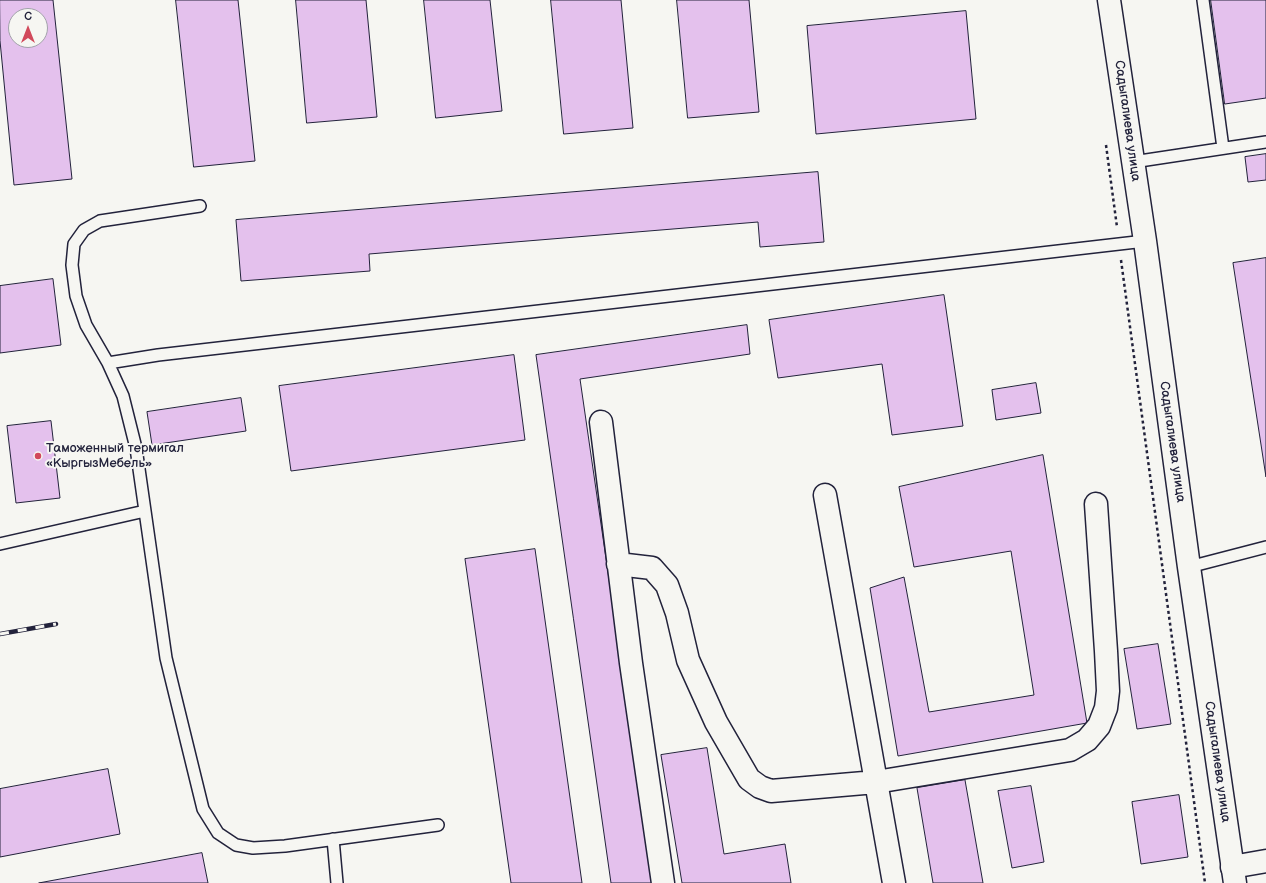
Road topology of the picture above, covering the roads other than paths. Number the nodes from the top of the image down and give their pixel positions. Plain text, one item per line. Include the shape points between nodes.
1 (1109, 0) edge
2 (1203, 0) edge
3 (1266, 142) edge
4 (1223, 148) junction
5 (1133, 162) junction
6 (200, 206) dead end
7 (1145, 241) junction
8 (108, 363) junction
9 (601, 422) dead end
10 (825, 495) dead end
11 (1096, 504) dead end
12 (145, 511) junction
13 (0, 544) edge
14 (1266, 547) edge
15 (618, 564) junction
16 (1189, 567) junction
17 (876, 782) junction
18 (438, 825) dead end
19 (333, 840) junction
20 (1266, 861) edge
21 (1234, 875) edge
22 (337, 883) edge
23 (663, 883) edge
24 (894, 883) edge

1 - 5 street, Садыгалиева улица
2 - 4 lane
3 - 4 lane
4 - 5 lane
5 - 7 street, Садыгалиева улица
6 - 8 lane via 100,221 84,230 74,244 72,265 76,296 86,324
7 - 8 lane via 158,355
7 - 16 street, Садыгалиева улица
8 - 12 lane via 123,396 136,448
9 - 15 street
10 - 17 street
11 - 17 street via 1108,691 1106,708 1099,726 1088,740 1070,750
12 - 13 lane
12 - 19 lane via 166,658 203,809 218,833 236,845 253,848
14 - 16 lane
15 - 17 street via 652,568 667,585 677,613 688,660 716,722 749,779 771,791
15 - 23 street
16 - 21 street, Садыгалиева улица
17 - 24 street
18 - 19 lane
19 - 22 lane
20 - 21 street

